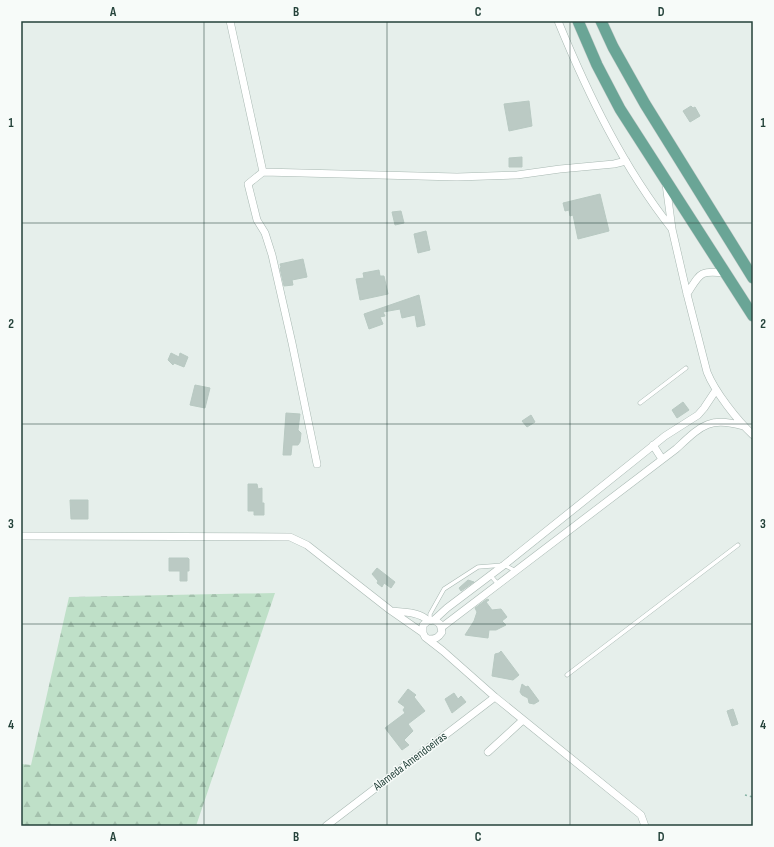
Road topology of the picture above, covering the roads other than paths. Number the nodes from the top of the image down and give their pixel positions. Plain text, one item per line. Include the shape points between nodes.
1 (230, 21) edge
2 (558, 21) edge
3 (578, 21) edge
4 (601, 21) edge
5 (626, 161) junction
6 (263, 172) junction
7 (666, 181) junction
8 (672, 230) junction
9 (724, 273) junction
10 (753, 278) edge
11 (687, 294) junction
12 (753, 316) edge
13 (686, 368) dead end
14 (716, 390) junction
15 (640, 403) dead end
16 (743, 426) junction
17 (678, 429) junction
18 (753, 435) edge
19 (686, 440) junction
20 (653, 445) junction
21 (662, 459) junction
22 (317, 464) dead end
23 (21, 536) edge
24 (738, 545) dead end
25 (504, 565) junction
26 (516, 571) junction
27 (490, 575) junction
28 (498, 584) junction
29 (454, 602) junction
30 (390, 610) junction
31 (460, 612) junction
32 (431, 620) junction
33 (442, 627) junction
34 (423, 633) junction
35 (439, 636) junction
36 (429, 639) junction
37 (443, 651) junction
38 (567, 675) dead end
39 (495, 697) junction
40 (523, 720) junction
41 (488, 752) dead end
42 (326, 826) edge
43 (646, 826) edge

1 - 6 street
2 - 5 street via 571,53
3 - 7 main road via 620,109
4 - 10 main road via 645,104
5 - 6 street via 517,175 457,177
5 - 8 street
6 - 22 street via 248,184 257,220 265,233 272,255
7 - 8 street
7 - 9 main road
8 - 11 street
9 - 11 street via 704,272
9 - 12 main road
11 - 14 street via 707,372
13 - 15 lane
14 - 16 street
14 - 17 street via 698,415
16 - 18 street
16 - 19 street via 728,422 711,423 696,430
17 - 19 street
17 - 20 street
19 - 21 street
20 - 21 street
20 - 25 street
21 - 26 street
23 - 30 street via 290,537 307,544
24 - 38 lane
25 - 26 lane
25 - 27 street
25 - 32 lane via 478,567 444,589 430,614
26 - 28 street
27 - 28 lane
27 - 29 street
28 - 31 street
29 - 31 street
29 - 32 street
30 - 32 street
30 - 34 street
31 - 33 street
32 - 33 street via 437,621
32 - 34 street via 423,625
33 - 35 street
34 - 36 street
35 - 36 street
35 - 37 street
36 - 37 street
37 - 39 street
39 - 40 street
39 - 42 street, Alameda Amendoeiras
40 - 41 street
40 - 43 street via 641,815

